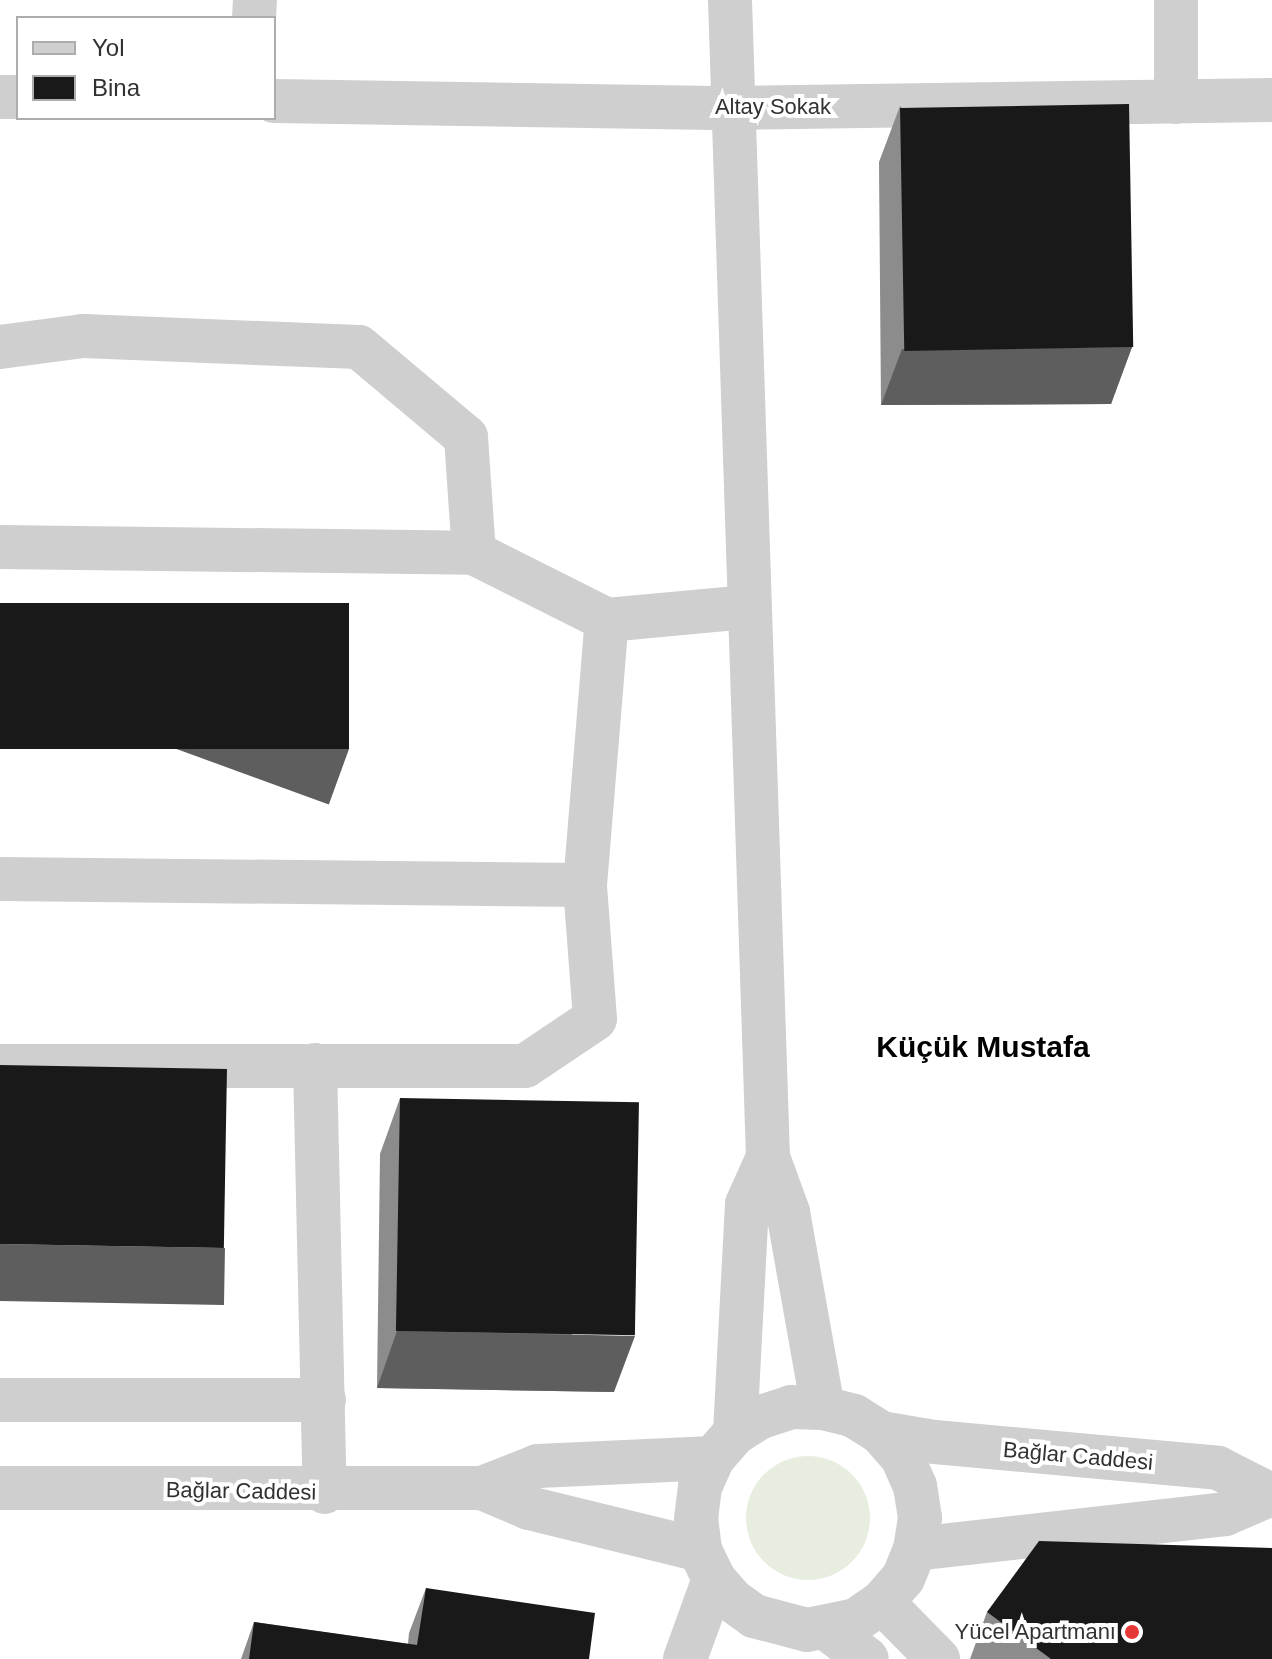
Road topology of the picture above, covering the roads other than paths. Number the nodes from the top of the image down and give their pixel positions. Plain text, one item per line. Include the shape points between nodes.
1 (730, 0) edge
2 (1176, 0) edge
3 (1272, 100) edge
4 (276, 101) edge
5 (1176, 102) junction
6 (730, 108) junction
7 (0, 347) edge
8 (0, 547) edge
9 (474, 553) junction
10 (748, 607) junction
11 (607, 620) junction
12 (0, 879) edge
13 (585, 885) junction
14 (315, 1065) junction
15 (0, 1066) edge
16 (768, 1157) junction
17 (0, 1400) edge
18 (324, 1400) junction
19 (823, 1408) junction
20 (881, 1433) junction
21 (724, 1446) junction
22 (0, 1488) edge
23 (482, 1488) junction
24 (325, 1492) junction
25 (1270, 1494) edge
26 (915, 1549) junction
27 (707, 1564) junction
28 (882, 1602) junction
29 (807, 1639) edge
30 (685, 1659) edge
31 (867, 1659) edge
32 (938, 1659) edge

1 - 6 street
2 - 5 street
3 - 5 street, Altay Sokak
4 - 6 street, Altay Sokak
5 - 6 street, Altay Sokak
6 - 10 street
7 - 9 street via 83,336 359,347 466,437
8 - 9 street
9 - 11 street
10 - 11 street
10 - 16 street
11 - 13 street
12 - 13 street
13 - 14 street via 595,1019 525,1066
14 - 15 street
14 - 18 street
16 - 19 street via 788,1212
16 - 21 street via 747,1204
17 - 18 street
18 - 24 street
19 - 20 street via 854,1416
19 - 21 street via 791,1407 761,1417
20 - 25 street, Bağlar Caddesi via 1218,1468
20 - 26 street via 902,1457 915,1486 920,1518
21 - 23 street, Bağlar Caddesi via 538,1466
21 - 27 street via 700,1487 696,1519
22 - 24 street, Bağlar Caddesi
23 - 24 street, Bağlar Caddesi
23 - 27 street, Bağlar Caddesi
25 - 26 street, Bağlar Caddesi via 1225,1514
26 - 28 street via 903,1578
27 - 29 street via 754,1616
27 - 30 street
28 - 29 street via 856,1620
28 - 32 street
29 - 31 street

